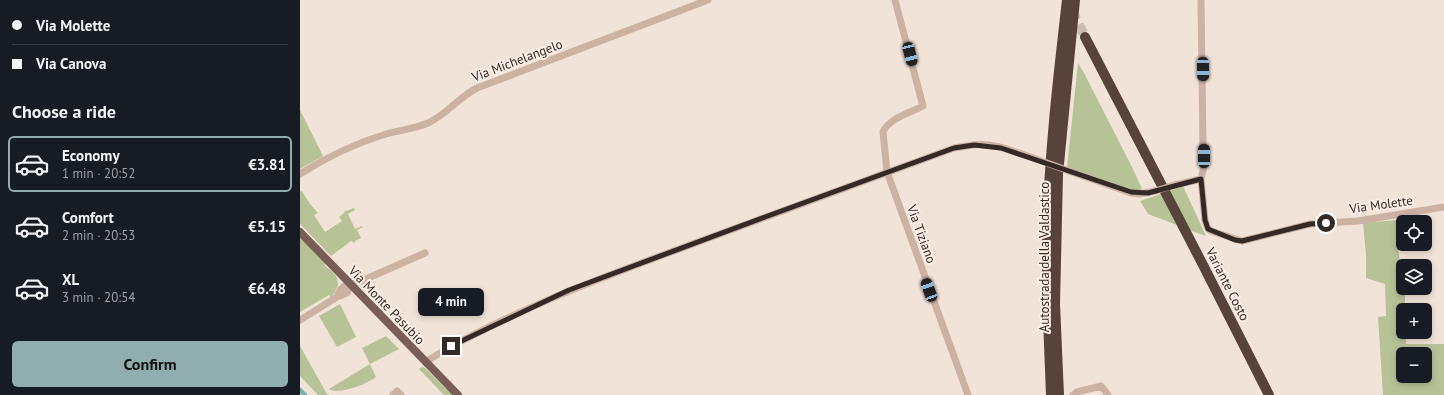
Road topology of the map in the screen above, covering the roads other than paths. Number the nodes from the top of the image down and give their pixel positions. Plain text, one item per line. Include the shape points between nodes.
1 (708, 0) edge
2 (896, 0) edge
3 (1067, 0) edge
4 (1076, 0) edge
5 (1201, 0) edge
6 (1085, 37) tunnel mouth
7 (887, 172) junction
8 (300, 174) edge
9 (1201, 179) junction
10 (1444, 207) edge
11 (300, 232) edge
12 (425, 253) dead end
13 (341, 274) junction
14 (351, 284) junction
15 (344, 292) junction
16 (361, 295) junction
17 (300, 320) edge
18 (425, 362) junction
19 (458, 395) edge
20 (968, 395) edge
21 (1051, 395) edge
22 (1059, 395) edge
23 (1073, 395) edge
24 (1108, 395) edge
25 (1269, 395) edge

1 - 8 street, Via Michelangelo via 477,88 463,96 437,119 358,143
2 - 7 street, Via Tiziano via 923,106 894,120 883,130
3 - 21 highway, Autostrada della Valdastico via 1050,171 1047,235
4 - 22 highway, Autostrada della Valdastico via 1058,174 1055,304
5 - 9 street via 1204,147
6 - 25 highway, Variante Costo
7 - 9 street, bridge via 954,148 974,145 1001,148 1131,192 1148,193
7 - 18 street via 569,290 457,343
7 - 20 street, Via Tiziano
9 - 10 street, Via Molette via 1208,229 1242,241 1310,224 1358,221
11 - 13 main road, Via Monte Pasubio
12 - 14 street
13 - 14 main road, Via Monte Pasubio
13 - 15 street
14 - 15 street via 346,285
14 - 16 main road, Via Monte Pasubio
15 - 16 street
15 - 17 street
16 - 18 main road, Via Monte Pasubio
18 - 19 main road, Via Monte Pasubio
23 - 24 street via 1101,386

